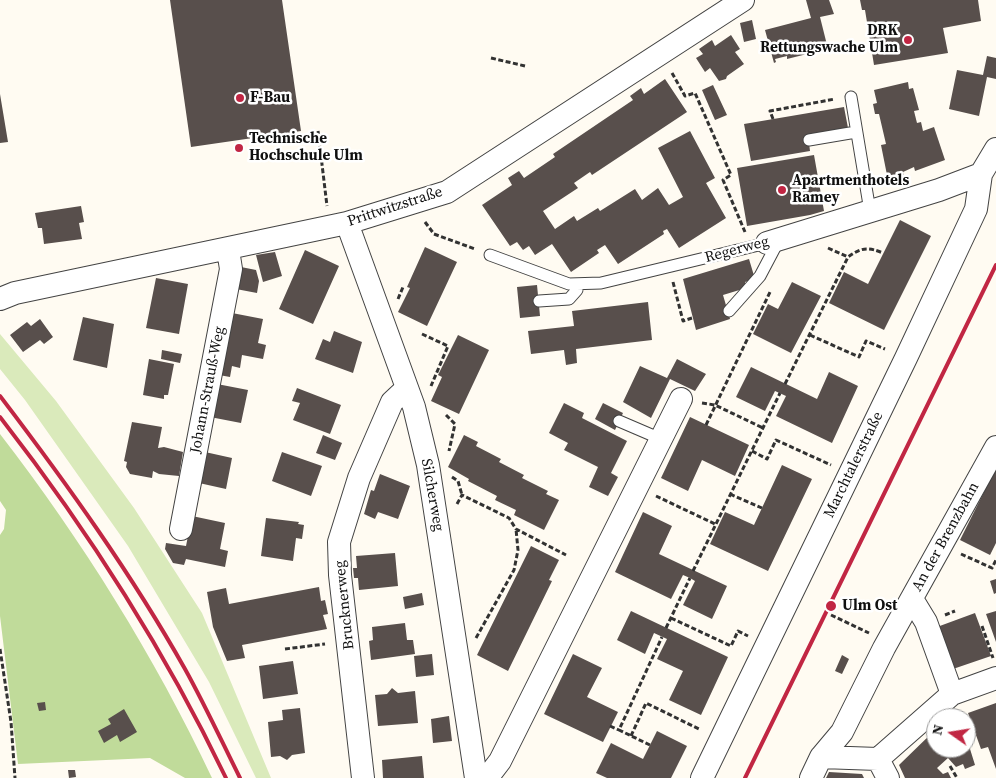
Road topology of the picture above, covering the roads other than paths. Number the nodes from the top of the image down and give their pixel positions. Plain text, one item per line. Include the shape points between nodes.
1 (742, 0) edge
2 (851, 97) road end
3 (856, 132) junction
4 (808, 140) dead end
5 (996, 149) edge
6 (981, 174) junction
7 (870, 211) junction
8 (338, 225) junction
9 (766, 243) junction
10 (228, 250) junction
11 (490, 255) road end
12 (577, 284) junction
13 (0, 299) edge
14 (539, 301) dead end
15 (728, 311) dead end
16 (410, 398) junction
17 (690, 400) road end
18 (619, 422) dead end
19 (661, 440) junction
20 (996, 447) edge
21 (181, 529) dead end
22 (912, 599) junction
23 (996, 678) edge
24 (952, 694) junction
25 (821, 757) junction
26 (883, 768) edge
27 (363, 778) edge
28 (476, 778) edge
29 (487, 778) edge
30 (702, 778) edge
31 (811, 778) edge

1 - 8 street, Prittwitzstraße via 447,192
2 - 3 lane
3 - 4 lane
3 - 7 lane
5 - 6 street, Marchtalerstraße
6 - 7 street, Regerweg
6 - 30 street, Marchtalerstraße via 976,209
7 - 9 street, Regerweg
8 - 10 street, Prittwitzstraße
8 - 16 street, Silcherweg
9 - 12 lane, Regerweg via 601,283
9 - 15 lane via 760,276
10 - 13 street, Prittwitzstraße
10 - 21 street, Johann-Strauß-Weg via 231,269
11 - 12 lane, Regerweg via 569,284
12 - 14 lane via 577,290 569,299
16 - 27 street, Brucknerweg via 392,402 359,478 339,542
16 - 28 street, Silcherweg via 428,466
17 - 19 street
18 - 19 lane
19 - 29 street via 500,761
20 - 22 street, An der Brenzbahn
22 - 24 street via 926,622
22 - 25 street, An der Brenzbahn via 842,732
23 - 24 street
24 - 26 street
25 - 26 street
25 - 31 street, An der Brenzbahn

